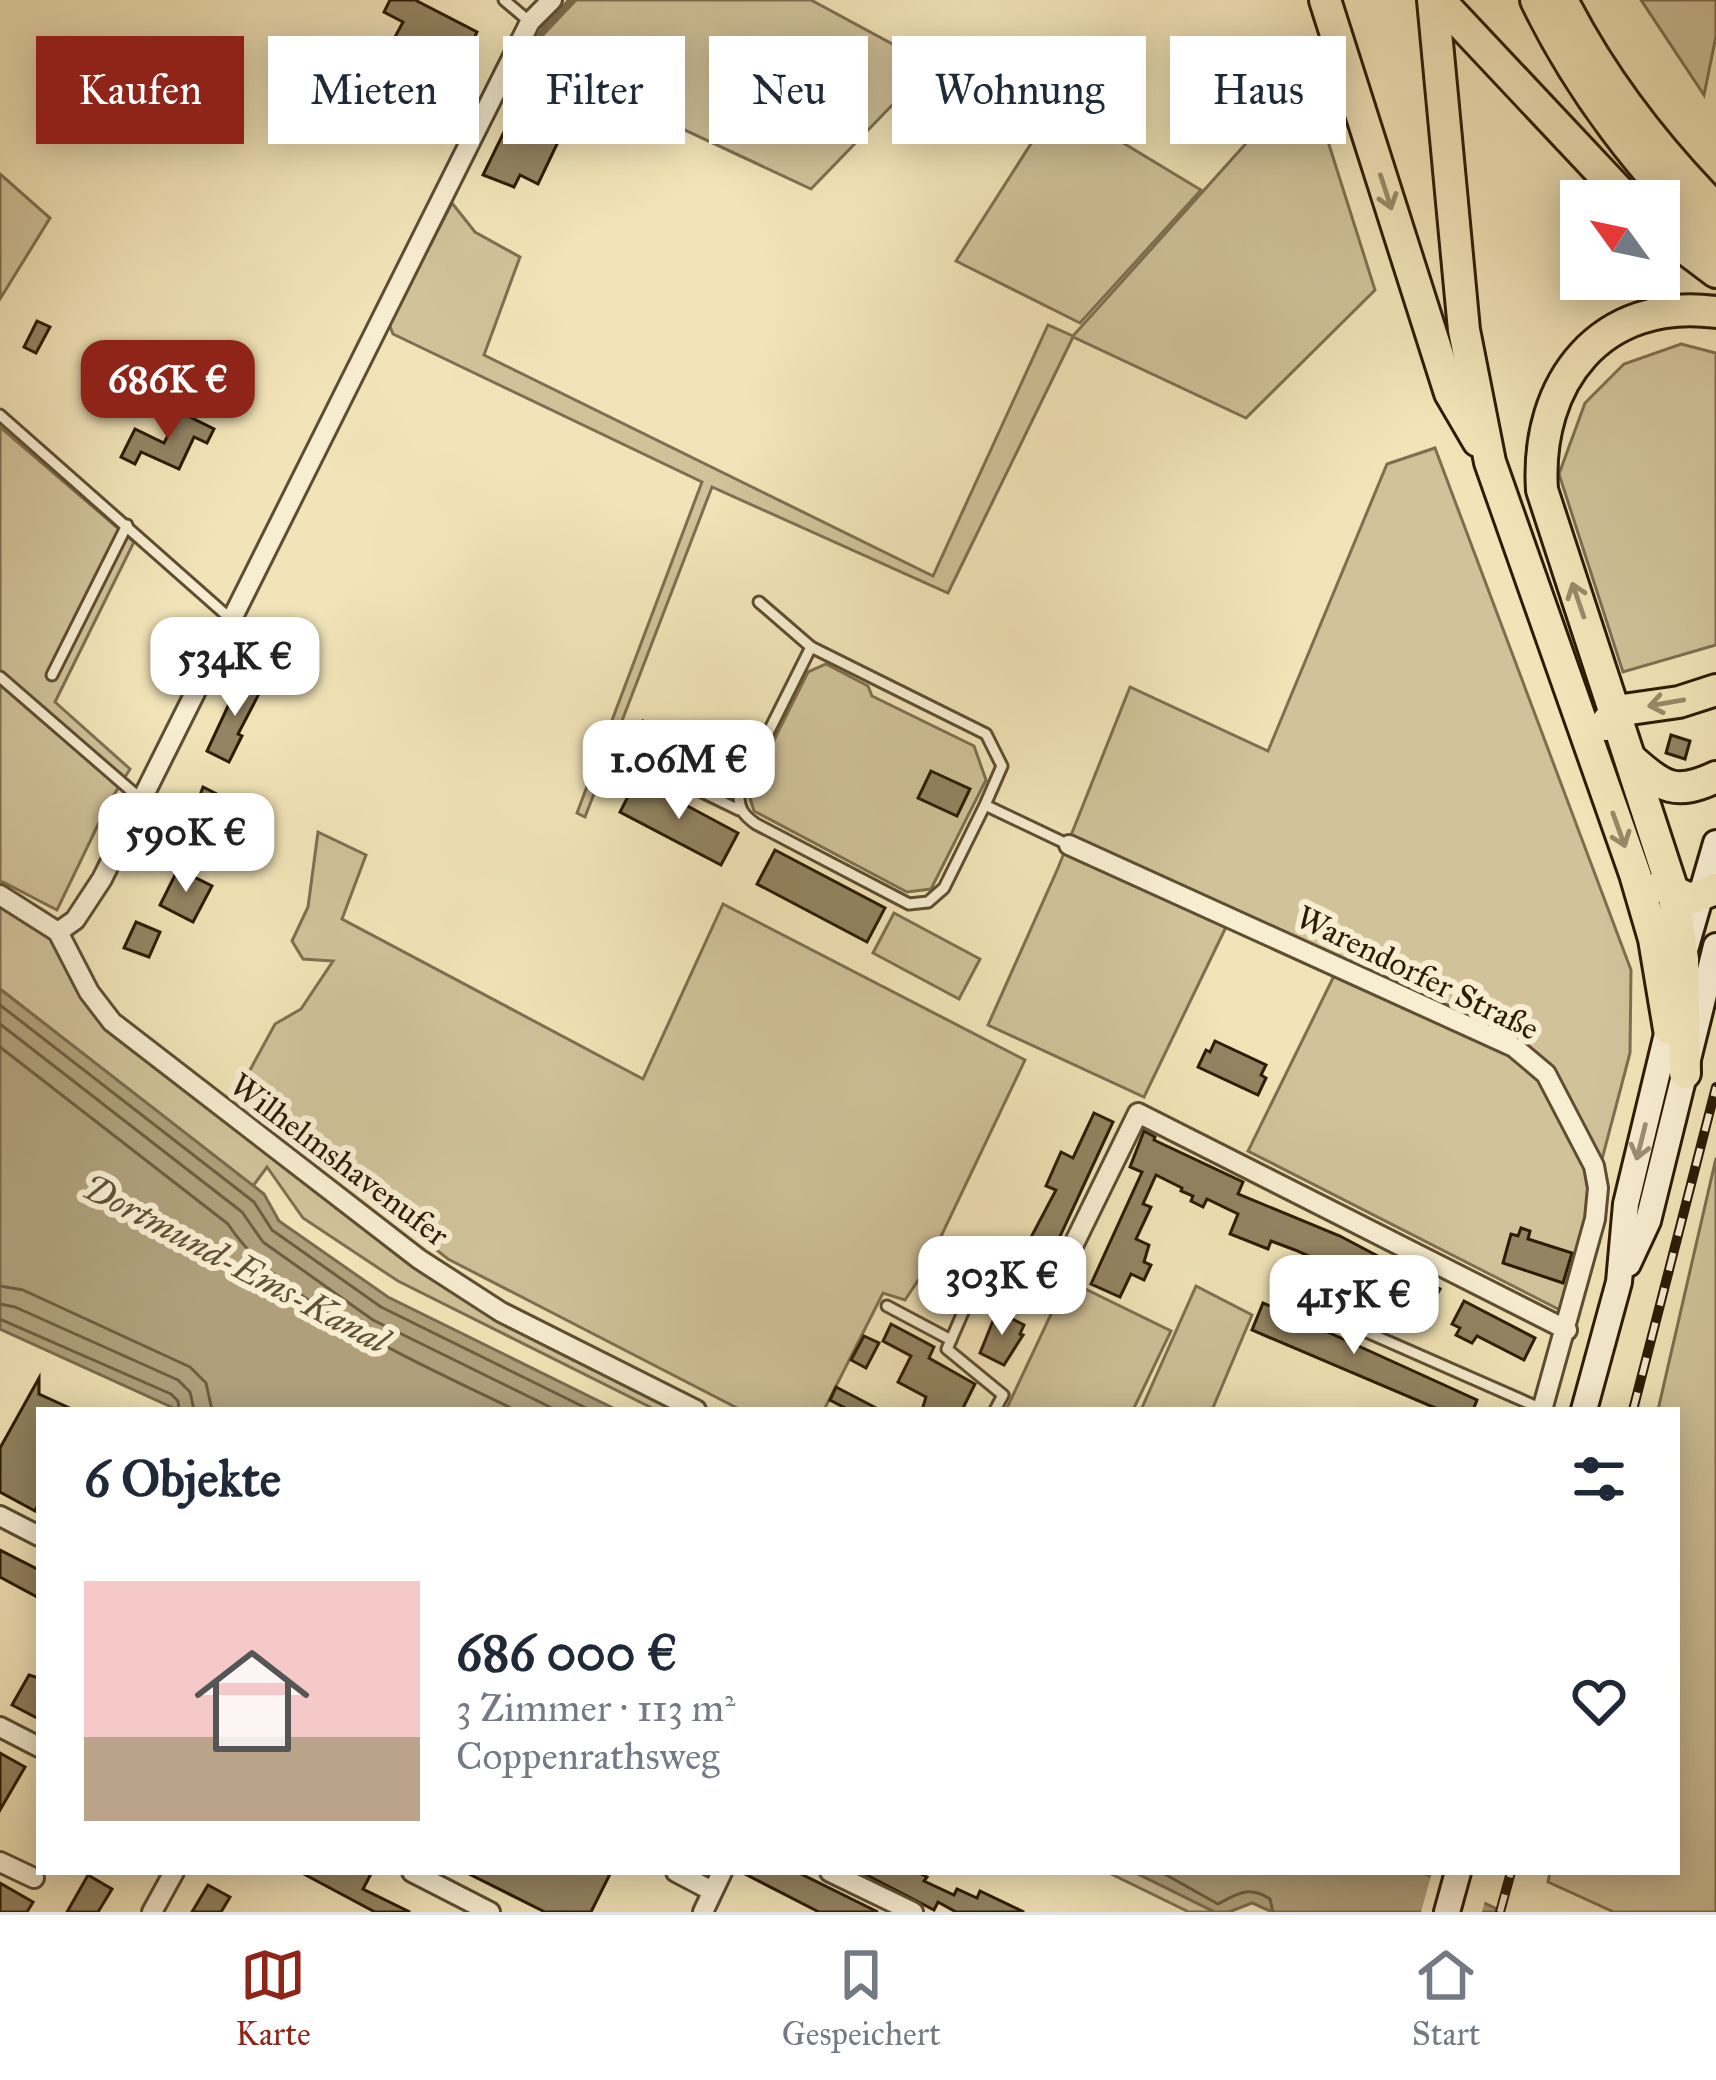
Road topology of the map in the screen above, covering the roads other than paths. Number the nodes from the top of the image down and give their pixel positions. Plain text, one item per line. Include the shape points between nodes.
1 (504, 0) edge
2 (552, 0) edge
3 (1325, 0) edge
4 (1436, 0) edge
5 (1536, 0) edge
6 (1562, 0) edge
7 (530, 22) junction
8 (1608, 180) edge
9 (1716, 209) edge
10 (1716, 241) edge
11 (1680, 245) edge
12 (1716, 272) edge
13 (1716, 312) edge
14 (0, 416) edge
15 (1490, 461) junction
16 (127, 525) junction
17 (759, 602) dead end
18 (233, 621) junction
19 (812, 646) junction
20 (52, 675) dead end
21 (0, 677) edge
22 (1716, 690) edge
23 (1616, 711) junction
24 (1590, 750) junction
25 (1631, 760) junction
26 (663, 772) dead end
27 (1716, 777) edge
28 (142, 800) junction
29 (985, 805) junction
30 (740, 811) junction
31 (1716, 843) edge
32 (1069, 844) joint
33 (1634, 874) junction
34 (1696, 892) edge
35 (0, 895) edge
36 (58, 932) junction
37 (1716, 946) edge
38 (1702, 970) edge
39 (1669, 1029) junction
40 (1685, 1072) joint
41 (1068, 1256) dead end
42 (1619, 1282) junction
43 (887, 1306) dead end
44 (964, 1310) dead end
45 (1337, 1319) dead end
46 (1567, 1330) junction
47 (951, 1340) junction
48 (691, 1407) edge
49 (996, 1407) edge
50 (1537, 1407) edge
51 (1543, 1407) edge
52 (1585, 1407) edge
53 (0, 1516) edge
54 (36, 1534) edge
55 (0, 1727) edge
56 (36, 1745) edge
57 (0, 1862) edge
58 (172, 1875) edge
59 (418, 1875) edge
60 (682, 1875) edge
61 (720, 1875) edge
62 (836, 1875) edge
63 (1457, 1875) edge
64 (34, 1878) dead end
65 (712, 1891) junction
66 (152, 1912) edge
67 (490, 1912) edge
68 (703, 1912) edge
69 (913, 1912) edge
70 (1448, 1912) edge

1 - 7 lane
2 - 7 street
3 -> 15 highway via 1450,393
4 - 8 highway
4 - 15 highway via 1464,330
5 - 10 highway via 1618,131
6 - 9 highway via 1631,111
7 - 18 street
11 - 12 highway
23 -> 13 highway via 1542,490 1546,418 1571,370 1621,326 1654,314
14 - 16 lane
15 - 24 highway
16 - 18 lane
16 - 20 lane
17 - 19 lane
18 - 28 street
19 - 29 lane via 986,734 1002,766
19 - 30 lane via 739,791
21 - 28 lane
22 -> 23 highway
23 - 24 highway
23 - 25 highway
24 -> 33 highway
25 - 27 highway via 1658,784 1678,789
25 - 34 highway
26 - 30 lane
28 - 36 street via 92,897
29 - 30 lane via 944,888 928,902 909,904
29 - 32 lane
31 - 34 main road
32 - 46 street, Warendorfer Straße via 1514,1047 1546,1074 1598,1188
33 - 34 highway
33 - 39 highway
34 - 38 highway
35 - 36 street
36 - 48 street, Wilhelmshavenufer via 112,1022 419,1259 501,1312
37 - 38 main road
38 - 39 main road
38 - 40 highway
39 -> 42 main road via 1626,1204
40 - 42 main road via 1648,1221
41 - 46 street via 1138,1113
42 - 52 main road
43 - 47 lane
44 - 47 lane
45 - 50 lane, Warendorfer Straße
46 - 51 street, Warendorfer Straße
47 - 49 lane via 947,1349 1003,1394
53 - 54 street
55 - 56 street
57 - 64 street
58 - 66 street
59 - 67 street
60 - 65 street
61 - 65 street
62 - 69 street
63 - 70 main road
65 - 68 street

